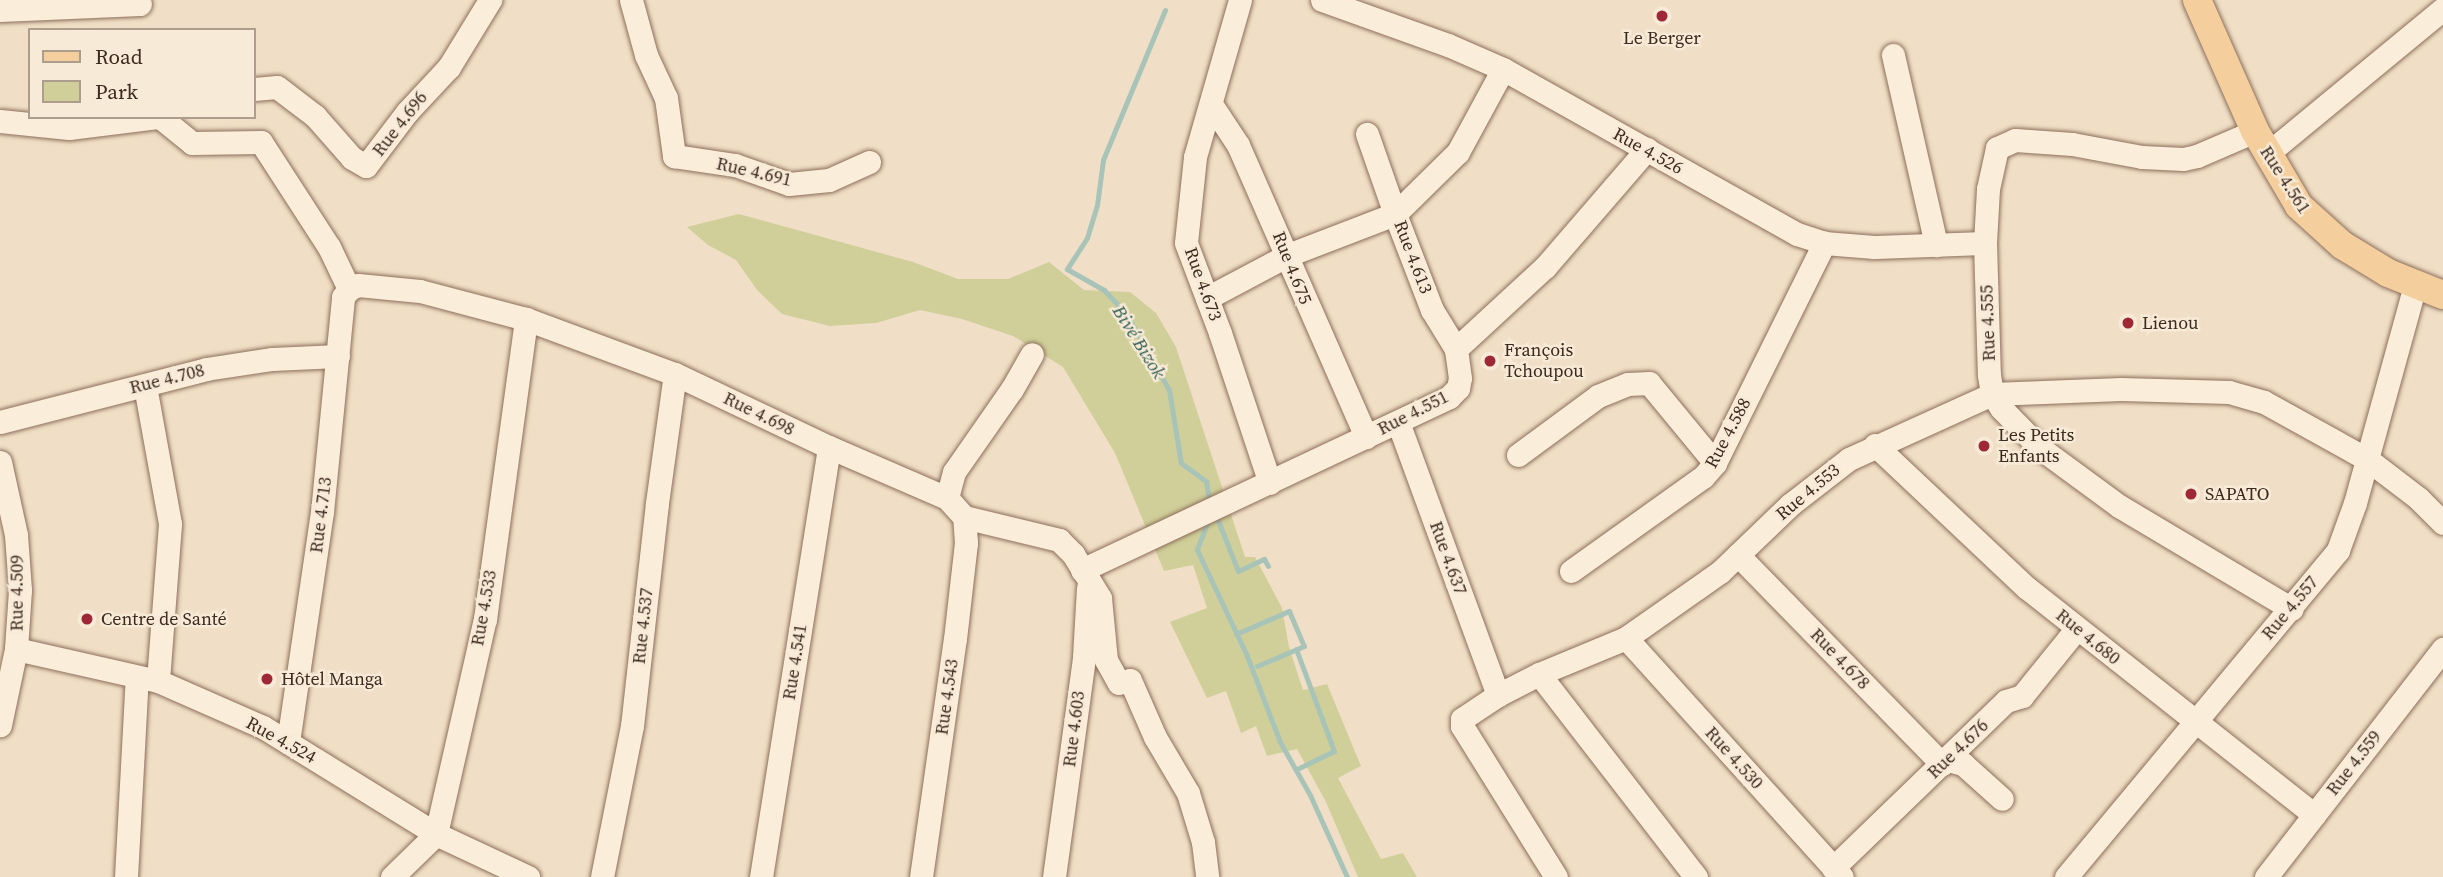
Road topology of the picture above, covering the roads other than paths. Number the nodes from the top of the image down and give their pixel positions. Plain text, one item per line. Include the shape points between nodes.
1 (490, 0) edge
2 (631, 0) edge
3 (1240, 0) edge
4 (1322, 0) edge
5 (2197, 0) edge
6 (140, 5) dead end
7 (2443, 9) edge
8 (0, 10) edge
9 (1894, 55) dead end
10 (1503, 69) junction
11 (256, 89) edge
12 (1211, 104) junction
13 (143, 119) edge
14 (162, 119) edge
15 (0, 121) edge
16 (1367, 134) dead end
17 (2261, 143) junction
18 (1647, 149) junction
19 (869, 163) dead end
20 (1395, 215) junction
21 (1824, 243) junction
22 (1985, 243) junction
23 (1936, 244) junction
24 (1288, 255) junction
25 (2415, 285) junction
26 (349, 289) junction
27 (2443, 295) edge
28 (1207, 298) junction
29 (526, 319) junction
30 (1457, 349) junction
31 (1032, 354) dead end
32 (338, 356) junction
33 (675, 374) junction
34 (145, 386) junction
35 (1992, 394) junction
36 (0, 422) edge
37 (1398, 422) junction
38 (1366, 437) junction
39 (1875, 445) junction
40 (829, 447) junction
41 (1518, 455) dead end
42 (2367, 458) junction
43 (0, 462) edge
44 (1715, 463) junction
45 (1270, 483) junction
46 (947, 498) junction
47 (964, 517) junction
48 (2443, 523) edge
49 (8, 536) edge
50 (1738, 555) junction
51 (1571, 571) dead end
52 (1086, 575) junction
53 (2291, 609) junction
54 (2077, 628) junction
55 (1626, 638) junction
56 (16, 649) junction
57 (2443, 649) edge
58 (1539, 674) junction
59 (147, 679) junction
60 (1498, 695) junction
61 (2193, 721) junction
62 (0, 724) edge
63 (288, 742) junction
64 (1942, 764) junction
65 (2002, 799) dead end
66 (2314, 815) junction
67 (436, 834) junction
68 (1838, 872) edge
69 (126, 877) edge
70 (393, 877) edge
71 (528, 877) edge
72 (602, 877) edge
73 (761, 877) edge
74 (921, 877) edge
75 (1054, 877) edge
76 (1207, 877) edge
77 (1556, 877) edge
78 (1696, 877) edge
79 (2066, 877) edge
80 (2266, 877) edge

1 - 11 street, Rue 4.696 via 449,67 366,166 352,158 315,116 277,87
2 - 19 street, Rue 4.691 via 646,55 666,98 674,156 735,165 789,184 829,180
3 - 12 street, Rue 4.673
4 - 10 street, Rue 4.526
5 - 17 main road, Rue 4.561
6 - 8 street
7 - 17 street
9 - 23 street
10 - 18 street, Rue 4.526
10 - 20 street, Rue 4.613 via 1458,152
12 - 24 street, Rue 4.675 via 1238,145
12 - 28 street, Rue 4.673 via 1195,157 1186,243
13 - 15 street via 69,128
14 - 26 street via 192,143 261,142 329,247
16 - 20 street
17 - 22 street, Rue 4.555 via 2183,159 2142,157 2072,144 2004,143 1992,158
17 - 25 main road, Rue 4.561 via 2299,205 2319,227 2376,266
18 - 21 street, Rue 4.526 via 1797,234
18 - 30 street via 1545,267
20 - 24 street
20 - 30 street, Rue 4.613 via 1432,310
21 - 23 street, Rue 4.526 via 1874,247
21 - 44 street, Rue 4.588
22 - 23 street, Rue 4.526
22 - 35 street, Rue 4.555
24 - 28 street
24 - 38 street, Rue 4.675
25 - 27 main road, Rue 4.561
25 - 42 street, Rue 4.557
26 - 29 street, Rue 4.698 via 358,285 420,291
26 - 32 street, Rue 4.713 via 343,297
28 - 45 street, Rue 4.673
29 - 33 street, Rue 4.698
29 - 67 street, Rue 4.533 via 485,619
30 - 37 street, Rue 4.551 via 1458,388
31 - 46 street via 954,472
32 - 34 street, Rue 4.708 via 206,369
32 - 63 street, Rue 4.713 via 322,512
33 - 40 street, Rue 4.698
33 - 72 street, Rue 4.537 via 632,726
34 - 36 street, Rue 4.708
34 - 59 street via 170,524
35 - 39 street, Rue 4.553
35 - 42 street, Rue 4.553 via 2121,389 2229,392 2264,402
35 - 53 street via 2040,448 2119,506
37 - 38 street, Rue 4.551
37 - 60 street, Rue 4.637
38 - 45 street, Rue 4.551
39 - 50 street, Rue 4.553 via 1826,474
39 - 54 street, Rue 4.680
40 - 46 street, Rue 4.698
40 - 73 street, Rue 4.541
41 - 44 street via 1598,396 1628,384 1649,383
42 - 48 street
42 - 53 street, Rue 4.557 via 2338,550
43 - 49 street, Rue 4.509
44 - 51 street, Rue 4.588 via 1703,477
45 - 52 street, Rue 4.551 via 1129,545
46 - 47 street, Rue 4.698
47 - 52 street via 1059,540
47 - 74 street, Rue 4.543 via 966,543 955,639
49 - 56 street, Rue 4.509 via 20,590
50 - 55 street, Rue 4.553
50 - 64 street, Rue 4.678
52 - 75 street, Rue 4.603 via 1084,657
52 - 76 street via 1100,598 1106,660 1119,683 1130,680 1155,737 1188,793 1203,842
53 - 61 street, Rue 4.557
54 - 61 street, Rue 4.680
54 - 64 street, Rue 4.676 via 2022,696 2006,701
55 - 58 street, Rue 4.553
55 - 68 street, Rue 4.530
56 - 59 street, Rue 4.524
56 - 62 street, Rue 4.509
57 - 66 street, Rue 4.559
58 - 60 street, Rue 4.553
58 - 78 street
59 - 63 street, Rue 4.524
59 - 69 street
60 - 77 street, Rue 4.553 via 1465,717 1462,726
61 - 66 street, Rue 4.680
61 - 79 street, Rue 4.557
63 - 67 street, Rue 4.524
64 - 65 street via 1956,760 1963,764
64 - 68 street, Rue 4.676
66 - 80 street, Rue 4.559
67 - 70 street
67 - 71 street, Rue 4.524

